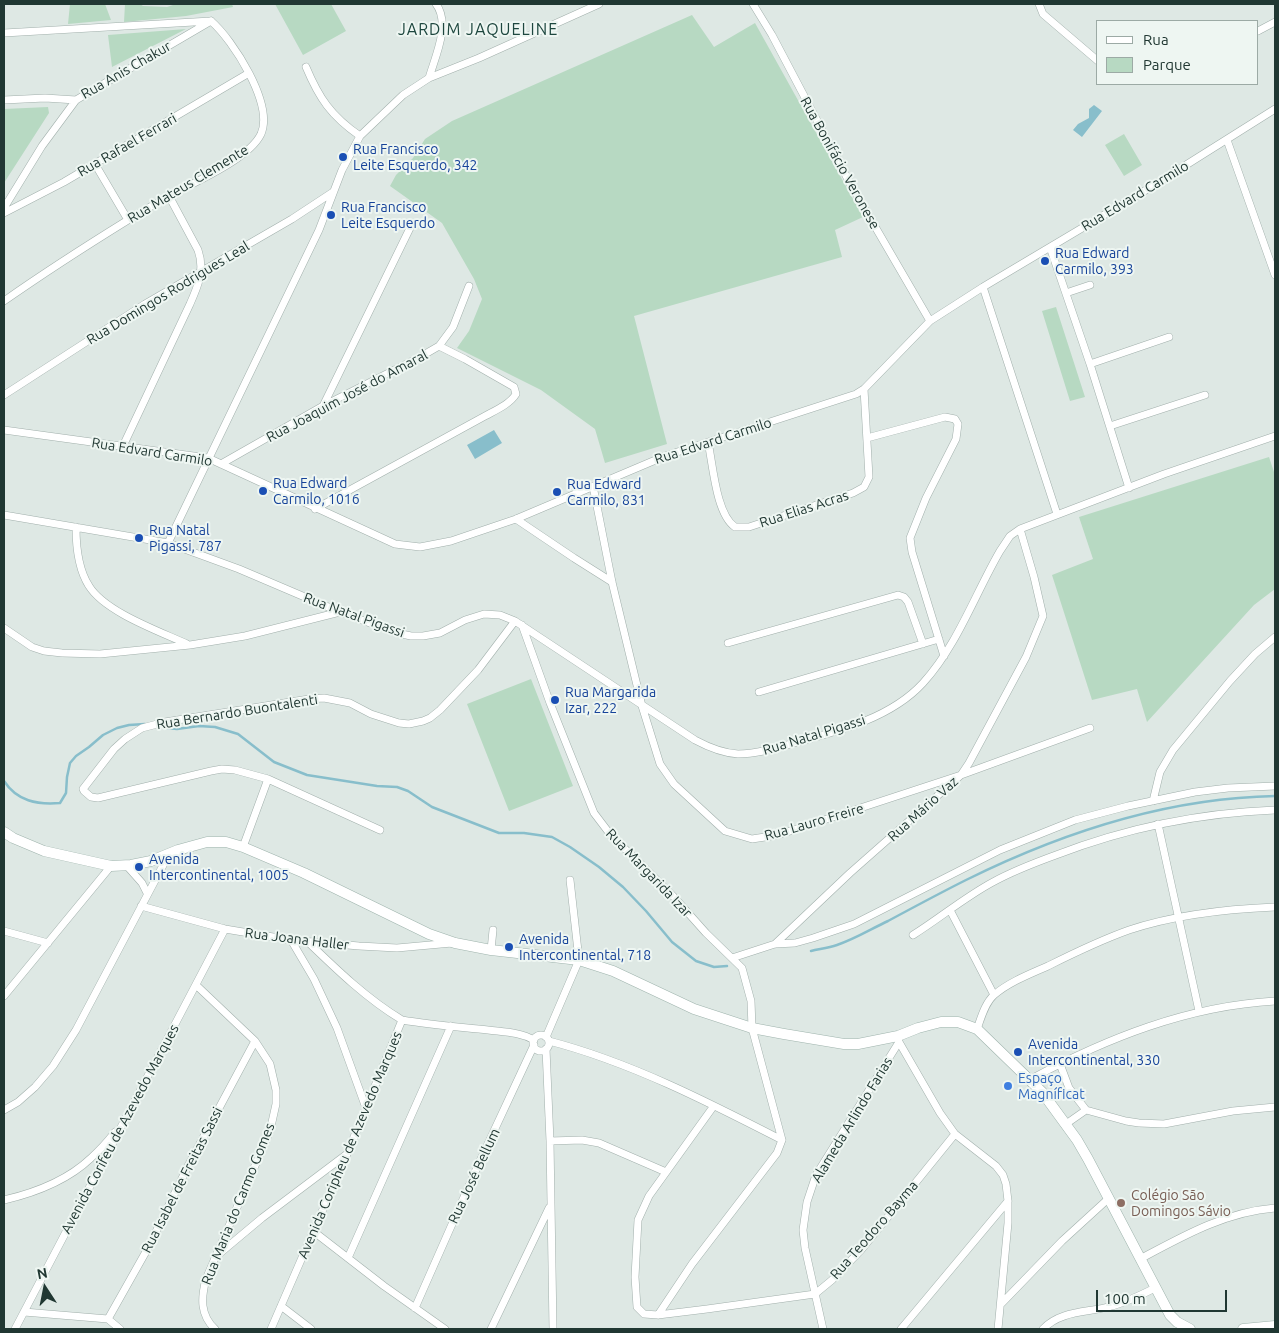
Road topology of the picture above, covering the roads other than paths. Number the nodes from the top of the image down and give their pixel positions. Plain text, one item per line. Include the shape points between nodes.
1 (436, 4) edge
2 (599, 4) edge
3 (753, 4) edge
4 (1039, 4) edge
5 (211, 21) junction
6 (1275, 22) edge
7 (1259, 30) edge
8 (4, 33) edge
9 (1096, 59) edge
10 (306, 67) dead end
11 (249, 73) junction
12 (429, 78) junction
13 (4, 100) edge
14 (76, 100) junction
15 (1275, 109) edge
16 (360, 136) junction
17 (1227, 140) junction
18 (95, 164) junction
19 (333, 192) junction
20 (169, 196) junction
21 (4, 208) edge
22 (4, 213) edge
23 (128, 220) junction
24 (411, 226) dead end
25 (1050, 247) junction
26 (202, 271) junction
27 (1275, 275) edge
28 (1090, 285) dead end
29 (469, 286) dead end
30 (983, 287) junction
31 (1066, 293) junction
32 (4, 301) edge
33 (930, 320) junction
34 (1169, 337) dead end
35 (439, 346) junction
36 (1090, 364) junction
37 (864, 389) junction
38 (4, 395) edge
39 (1205, 395) dead end
40 (323, 406) junction
41 (1110, 426) junction
42 (4, 430) edge
43 (1275, 436) edge
44 (867, 438) junction
45 (708, 442) junction
46 (123, 446) junction
47 (208, 458) junction
48 (221, 464) junction
49 (594, 486) junction
50 (1129, 488) junction
51 (315, 509) junction
52 (1057, 514) junction
53 (4, 516) edge
54 (516, 519) junction
55 (76, 527) junction
56 (1020, 529) junction
57 (168, 543) junction
58 (612, 582) junction
59 (340, 612) junction
60 (518, 623) junction
61 (4, 628) edge
62 (1275, 638) edge
63 (939, 639) junction
64 (728, 643) dead end
65 (923, 644) junction
66 (190, 645) junction
67 (944, 656) junction
68 (759, 692) dead end
69 (642, 706) junction
70 (1090, 728) dead end
71 (961, 775) junction
72 (268, 780) junction
73 (1275, 786) edge
74 (1153, 801) junction
75 (1275, 810) edge
76 (1158, 824) junction
77 (380, 830) dead end
78 (4, 832) edge
79 (243, 847) junction
80 (169, 854) junction
81 (155, 859) junction
82 (112, 866) junction
83 (127, 866) junction
84 (158, 875) junction
85 (570, 880) dead end
86 (147, 893) junction
87 (141, 906) junction
88 (1275, 907) edge
89 (950, 910) junction
90 (1180, 918) junction
91 (225, 929) junction
92 (493, 930) dead end
93 (4, 931) edge
94 (913, 935) dead end
95 (291, 940) junction
96 (307, 941) junction
97 (48, 943) junction
98 (455, 943) junction
99 (775, 944) junction
100 (491, 950) junction
101 (732, 958) junction
102 (579, 960) junction
103 (196, 985) junction
104 (994, 995) junction
105 (4, 996) edge
106 (1275, 1001) edge
107 (1200, 1011) junction
108 (402, 1020) junction
109 (451, 1026) junction
110 (752, 1028) junction
111 (977, 1028) junction
112 (547, 1039) junction
113 (898, 1039) junction
114 (255, 1041) junction
115 (534, 1043) junction
116 (546, 1049) junction
117 (1060, 1064) junction
118 (1031, 1079) junction
119 (714, 1106) junction
120 (1275, 1107) edge
121 (366, 1108) junction
122 (4, 1110) edge
123 (1086, 1110) junction
124 (122, 1124) junction
125 (1066, 1124) junction
126 (955, 1134) junction
127 (550, 1140) junction
128 (782, 1140) junction
129 (347, 1154) junction
130 (666, 1172) junction
131 (1108, 1199) junction
132 (4, 1200) edge
133 (1008, 1201) junction
134 (550, 1208) junction
135 (1275, 1208) edge
136 (313, 1231) junction
137 (217, 1256) junction
138 (348, 1258) junction
139 (1140, 1259) junction
140 (1156, 1288) junction
141 (815, 1294) junction
142 (1002, 1303) junction
143 (281, 1306) junction
144 (415, 1308) junction
145 (24, 1312) junction
146 (658, 1315) junction
147 (108, 1319) junction
148 (1275, 1326) edge
149 (15, 1329) edge
150 (120, 1329) edge
151 (215, 1329) edge
152 (271, 1329) edge
153 (311, 1329) edge
154 (445, 1329) edge
155 (491, 1329) edge
156 (553, 1329) edge
157 (823, 1329) edge
158 (901, 1329) edge
159 (998, 1329) edge
160 (1043, 1329) edge
161 (1190, 1329) edge
162 (1243, 1329) edge

1 - 12 street via 442,28
2 - 12 street
3 - 33 street, Rua Bonifácio Veronese via 852,187
4 - 9 street via 1043,14
5 - 8 street
5 - 11 street, Rua Mateus Clemente via 223,33
5 - 14 street, Rua Anis Chakur
6 - 7 street
10 - 16 street via 327,108
11 - 18 street, Rua Rafael Ferrari
11 - 20 street, Rua Mateus Clemente via 262,105 263,126 259,138 234,160
12 - 16 street via 403,95
13 - 14 street
14 - 21 street, Rua Anis Chakur via 42,146
15 - 17 street, Rua Edvard Carmilo
16 - 19 street
17 - 25 street, Rua Edvard Carmilo
17 - 27 street
18 - 22 street, Rua Rafael Ferrari
18 - 23 street
19 - 26 street, Rua Domingos Rodrigues Leal
19 - 47 street via 318,230
20 - 23 street, Rua Mateus Clemente
20 - 26 street via 198,250
23 - 32 street, Rua Mateus Clemente
24 - 40 street
25 - 30 street, Rua Edvard Carmilo
25 - 31 street
26 - 38 street, Rua Domingos Rodrigues Leal
26 - 46 street via 190,304
28 - 31 street
29 - 35 street, Rua Joaquim José do Amaral via 452,327
30 - 33 street, Rua Edvard Carmilo
30 - 52 street
31 - 36 street
33 - 37 street, Rua Edvard Carmilo
34 - 36 street
35 - 40 street, Rua Joaquim José do Amaral
35 - 51 street via 514,387 515,397
36 - 41 street
37 - 44 street, Rua Elias Acras
37 - 45 street, Rua Edvard Carmilo via 825,406
39 - 41 street
40 - 48 street, Rua Joaquim José do Amaral
41 - 50 street
42 - 46 street, Rua Edvard Carmilo
43 - 50 street
44 - 45 street, Rua Elias Acras via 869,477 860,490 741,528 731,524 721,506
44 - 63 street via 946,417 955,419 958,424 956,439 910,538
45 - 49 street, Rua Edvard Carmilo
46 - 47 street, Rua Edvard Carmilo
47 - 48 street, Rua Edvard Carmilo
47 - 57 street
48 - 51 street, Rua Edvard Carmilo
49 - 54 street, Rua Edvard Carmilo
49 - 58 street, Rua Lauro Freire
50 - 52 street
51 - 54 street, Rua Edvard Carmilo via 396,544 412,547 451,541
52 - 56 street
53 - 55 street, Rua Natal Pigassi
54 - 58 street
55 - 57 street, Rua Natal Pigassi
55 - 66 street via 79,560 88,585 95,594 131,618
56 - 67 street, Rua Natal Pigassi via 1010,536 1000,551
56 - 71 street, Rua Mário Vaz via 1043,616 1026,657
57 - 59 street, Rua Natal Pigassi
58 - 69 street, Rua Lauro Freire
59 - 60 street, Rua Natal Pigassi via 411,636 440,633 484,614 500,615
59 - 66 street via 254,634
60 - 69 street, Rua Natal Pigassi
60 - 72 street, Rua Bernardo Buontalenti via 440,710 423,721 409,724 388,720 350,703 324,698 165,722 142,728 124,739 84,786 84,791 98,798 222,769
60 - 101 street, Rua Margarida Izar via 594,813 613,838
61 - 66 street via 32,647 62,654 100,654
62 - 74 street via 1230,681 1173,750 1160,772
63 - 65 street
63 - 67 street
64 - 65 street via 898,595 908,602
65 - 68 street
67 - 69 street, Rua Natal Pigassi via 912,694 887,710 842,729 766,750 738,754 717,750 695,740
69 - 71 street, Rua Lauro Freire via 660,764 670,779 725,832 743,838 778,835
70 - 71 street, Rua Lauro Freire
71 - 99 street, Rua Mário Vaz
72 - 77 street
72 - 79 street
73 - 74 street via 1220,789
74 - 99 street via 1075,820 1040,833 970,864 854,924 795,943
75 - 76 street
76 - 89 street via 1104,838 1030,865 991,883
76 - 90 street
78 - 82 street via 44,851
79 - 80 street via 212,842
79 - 98 street via 429,934
80 - 81 street
80 - 84 street
81 - 83 street
81 - 84 street
82 - 83 street
82 - 97 street
83 - 86 street
84 - 86 street
85 - 102 street
86 - 87 street
87 - 91 street, Rua Joana Haller
87 - 122 street via 76,1030 53,1066 35,1087
88 - 90 street
89 - 94 street
89 - 104 street
90 - 104 street via 1142,926 1098,942
90 - 107 street
91 - 95 street, Rua Joana Haller
91 - 103 street, Avenida Corifeu de Azevedo Marques
92 - 100 street
93 - 97 street
95 - 96 street, Rua Joana Haller
95 - 121 street via 337,1028
96 - 98 street, Rua Joana Haller via 397,948
96 - 108 street, Avenida Coripheu de Azevedo Marques via 381,1008
97 - 105 street
98 - 100 street
99 - 101 street
100 - 102 street
101 - 110 street, Rua Margarida Izar via 742,968 747,983
102 - 110 street via 694,1009
102 - 112 street
103 - 114 street, Rua Maria do Carmo Gomes
103 - 124 street, Avenida Corifeu de Azevedo Marques
104 - 111 street
106 - 107 street
107 - 117 street via 1132,1032
108 - 109 street
108 - 121 street, Avenida Coripheu de Azevedo Marques
109 - 115 street via 520,1034
109 - 138 street
110 - 113 street via 844,1044
110 - 128 street, Rua Margarida Izar
111 - 113 street via 958,1022 941,1022 918,1028
111 - 118 street
112 - 115 street via 539,1035
112 - 116 street
112 - 119 street via 632,1070
113 - 126 street
113 - 141 street, Alameda Arlindo Farias via 816,1175 807,1202 803,1230
114 - 137 street, Rua Maria do Carmo Gomes via 270,1064 274,1078 274,1117
114 - 147 street, Rua Isabel de Freitas Sassi
115 - 116 street via 539,1050
115 - 144 street, Rua José Bellum
116 - 127 street
117 - 118 street
117 - 123 street via 1068,1088
118 - 125 street
119 - 128 street
119 - 130 street
120 - 123 street via 1164,1124 1126,1121
121 - 129 street, Avenida Coripheu de Azevedo Marques
123 - 125 street
124 - 132 street via 90,1159 59,1180
124 - 145 street, Avenida Corifeu de Azevedo Marques
125 - 131 street
126 - 133 street via 996,1166 1003,1175
126 - 141 street, Rua Teodoro Bayma via 861,1250
127 - 130 street via 599,1143
127 - 134 street
128 - 146 street via 777,1153 692,1264
129 - 136 street, Avenida Coripheu de Azevedo Marques
129 - 137 street
130 - 146 street via 649,1196 638,1220 637,1308 644,1314
131 - 139 street
131 - 142 street
133 - 142 street
133 - 158 street
134 - 155 street
134 - 156 street
135 - 139 street via 1210,1223
136 - 138 street
136 - 143 street, Avenida Coripheu de Azevedo Marques
137 - 151 street, Rua Maria do Carmo Gomes via 202,1296 204,1314
138 - 144 street
139 - 140 street
140 - 160 street via 1110,1307 1062,1316
140 - 161 street via 1170,1315
141 - 146 street
141 - 157 street, Alameda Arlindo Farias
142 - 159 street
143 - 152 street, Avenida Coripheu de Azevedo Marques
143 - 153 street
144 - 154 street
145 - 147 street
145 - 149 street, Avenida Corifeu de Azevedo Marques
147 - 150 street
148 - 162 street

